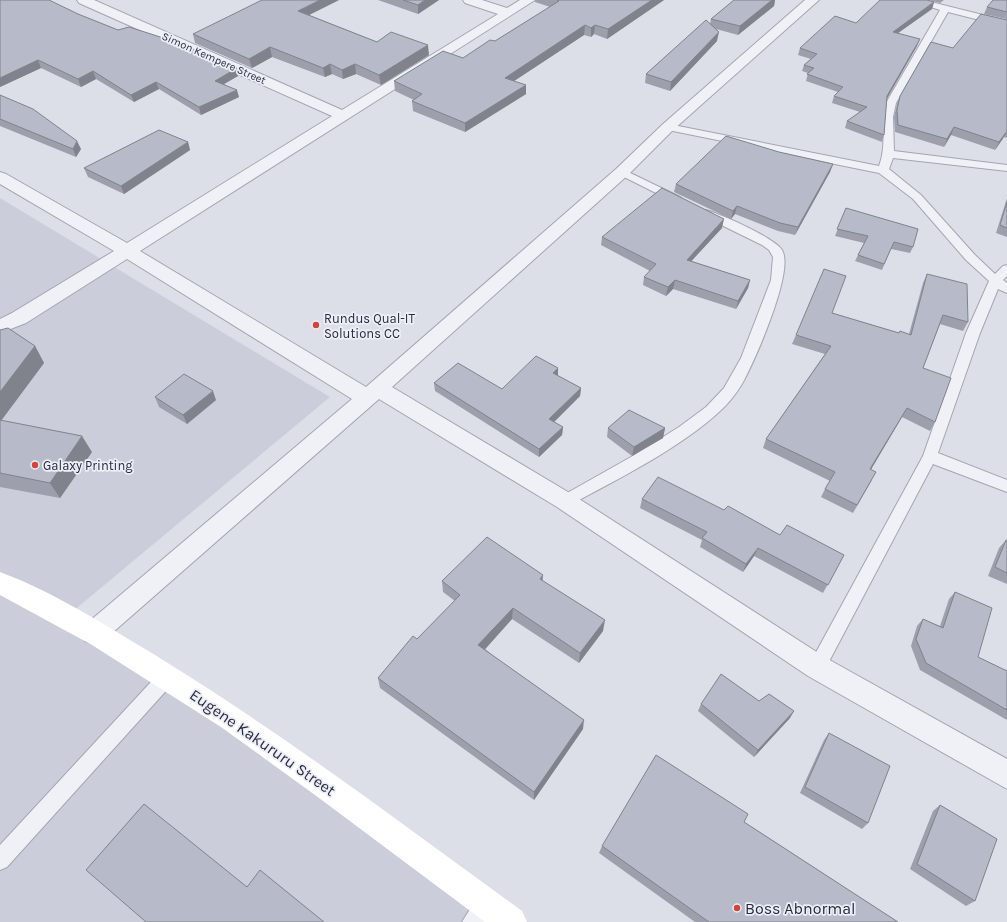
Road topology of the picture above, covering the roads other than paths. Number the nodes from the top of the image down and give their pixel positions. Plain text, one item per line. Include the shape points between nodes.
1 (83, 0) edge
2 (469, 0) edge
3 (529, 0) edge
4 (813, 0) edge
5 (913, 0) edge
6 (945, 9) junction
7 (508, 13) junction
8 (1007, 24) edge
9 (344, 116) junction
10 (668, 127) junction
11 (889, 154) junction
12 (1007, 168) edge
13 (883, 170) junction
14 (622, 172) junction
15 (0, 177) edge
16 (128, 251) junction
17 (1007, 269) edge
18 (1001, 285) edge
19 (0, 326) edge
20 (372, 393) junction
21 (930, 456) junction
22 (1007, 486) edge
23 (565, 501) junction
24 (0, 583) edge
25 (94, 633) junction
26 (817, 668) junction
27 (168, 676) junction
28 (1007, 775) edge
29 (0, 860) edge
30 (479, 912) edge
31 (511, 922) edge

1 - 9 street, Simon Kempere Street
2 - 7 street
3 - 7 street
4 - 10 street
5 - 6 lane
6 - 8 lane
6 - 11 lane via 891,103 888,117
7 - 9 street
9 - 16 street
10 - 13 lane
10 - 14 street
11 - 12 lane
11 - 13 lane
13 - 18 lane via 915,195 946,227 969,256
14 - 20 street
14 - 23 lane via 777,249 780,257 778,271 771,299 739,377 721,402 695,424 653,452
15 - 16 street
16 - 19 street via 19,318
16 - 20 street
17 - 18 lane
18 - 21 lane via 973,333
20 - 23 street
20 - 25 street
21 - 22 lane
21 - 26 lane
23 - 26 street
24 - 25 main road, Eugene Kakururu Street
25 - 27 main road, Eugene Kakururu Street
26 - 28 street
27 - 29 lane
27 - 30 main road, Eugene Kakururu Street via 265,740
30 - 31 main road, Eugene Kakururu Street

